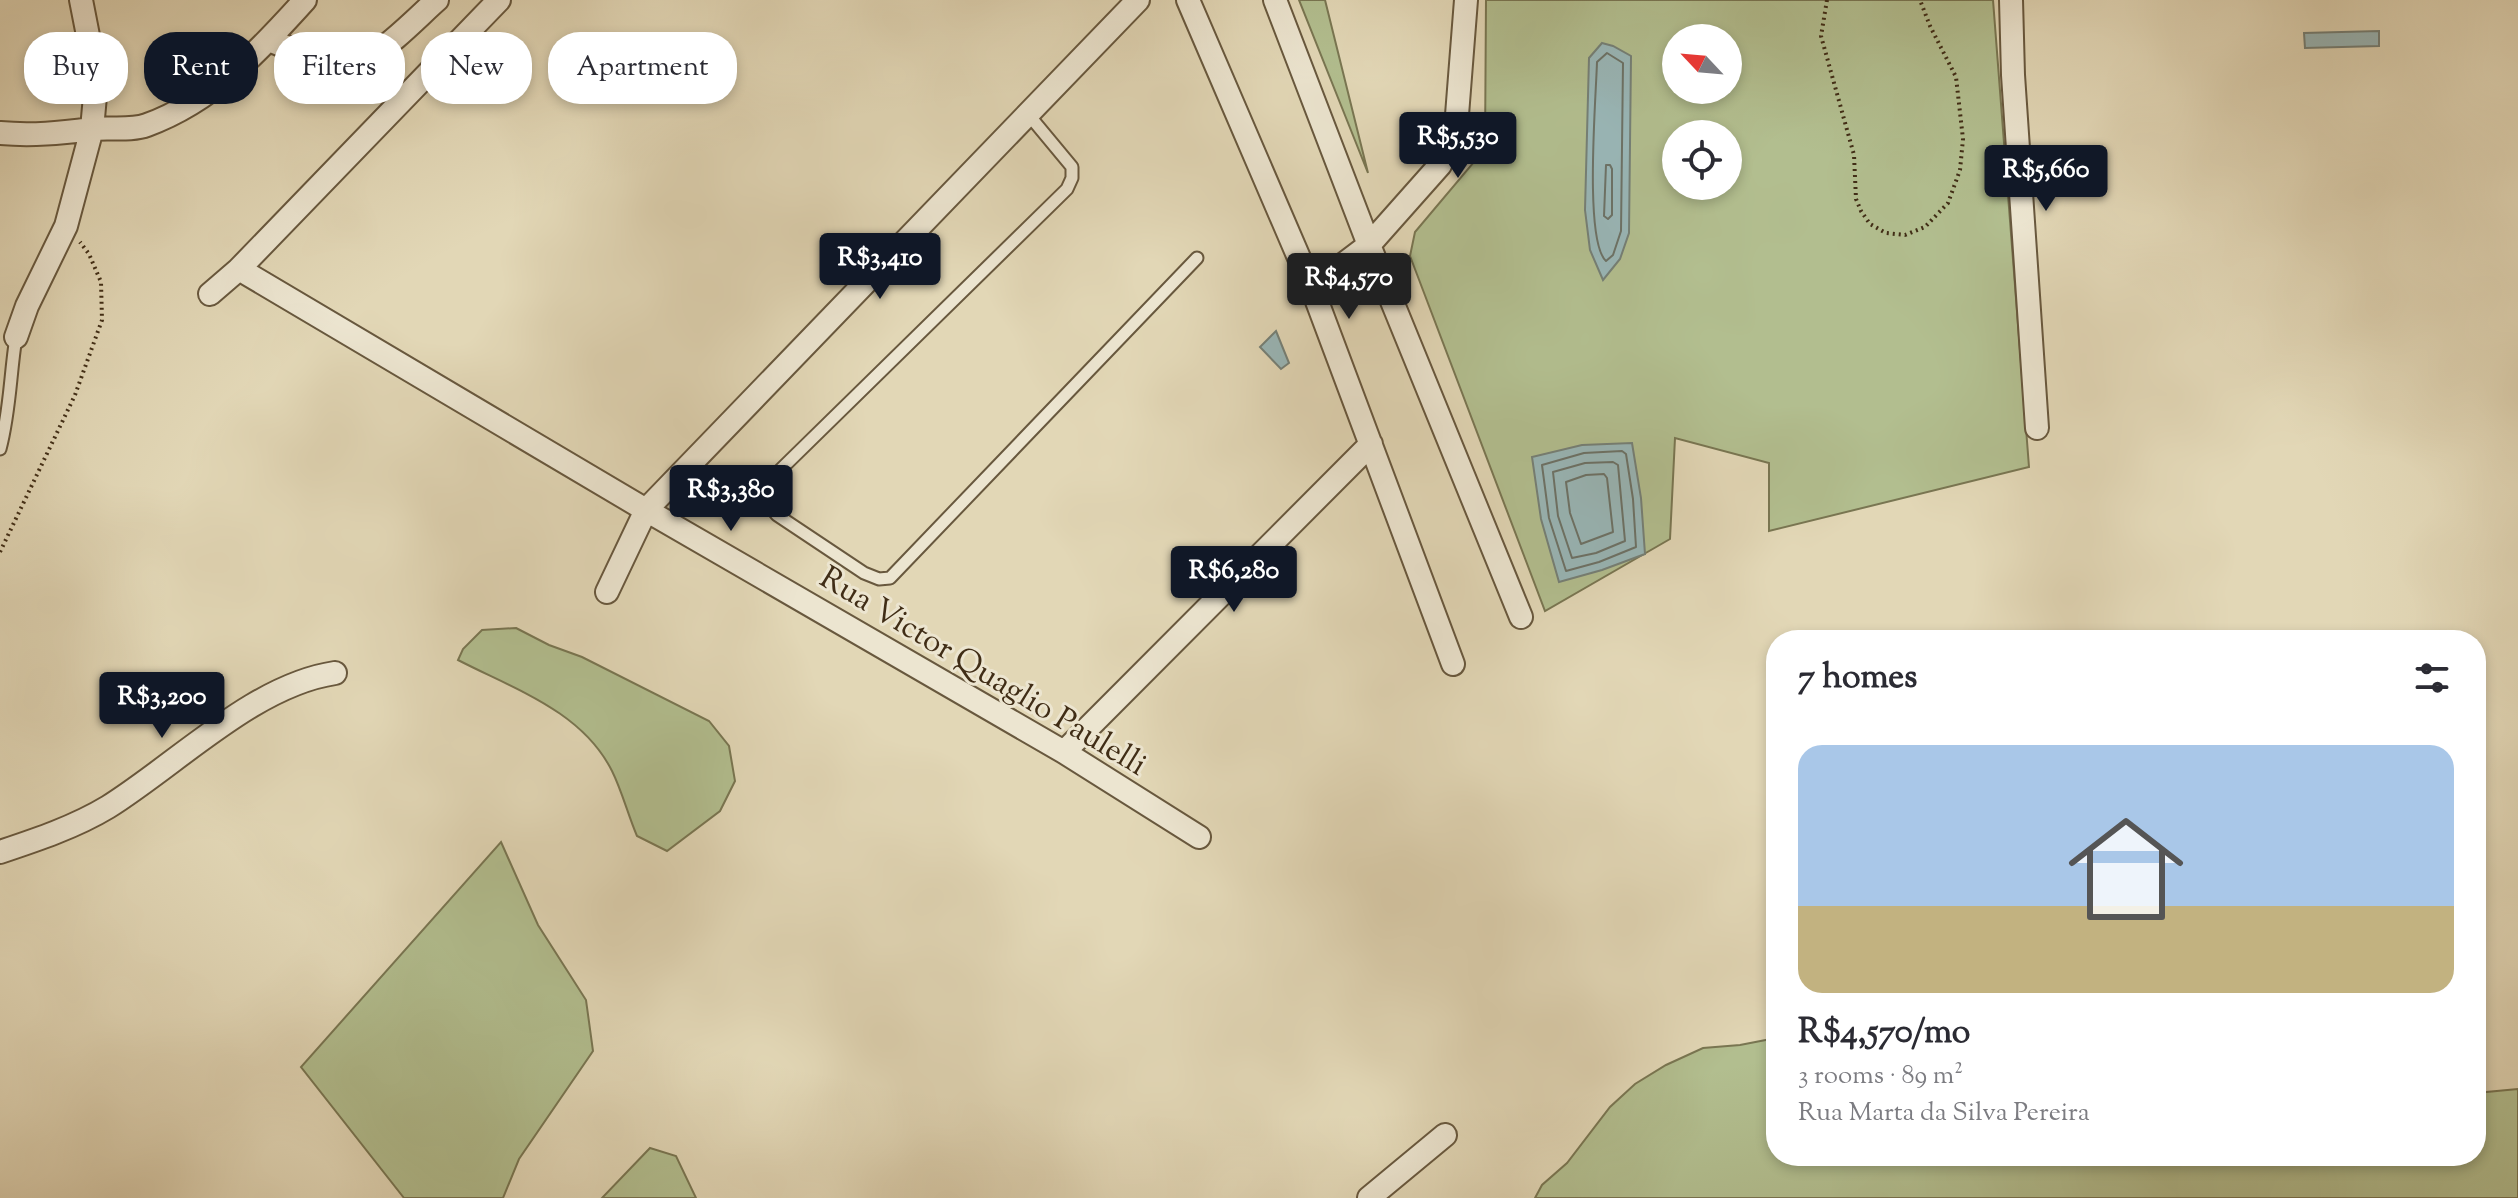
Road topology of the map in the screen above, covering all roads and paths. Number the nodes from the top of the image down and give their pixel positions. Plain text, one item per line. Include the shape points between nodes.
1 (81, 0) edge
2 (305, 0) edge
3 (437, 0) edge
4 (499, 0) edge
5 (1138, 0) edge
6 (1188, 0) edge
7 (1275, 0) edge
8 (1466, 0) edge
9 (1827, 0) edge
10 (1920, 0) edge
11 (2011, 0) edge
12 (269, 40) junction
13 (1028, 114) junction
14 (92, 129) junction
15 (0, 133) edge
16 (66, 226) junction
17 (1369, 245) junction
18 (1197, 258) dead end
19 (239, 269) junction
20 (1312, 288) junction
21 (210, 294) dead end
22 (16, 337) joint
23 (2037, 428) dead end
24 (1371, 444) junction
25 (0, 449) edge
26 (646, 510) junction
27 (0, 552) edge
28 (607, 592) dead end
29 (1521, 617) dead end
30 (1453, 664) dead end
31 (335, 673) dead end
32 (1064, 752) junction
33 (1199, 837) dead end
34 (0, 852) edge
35 (1445, 1135) dead end
36 (1369, 1198) edge

1 - 14 street via 93,61
2 - 12 street
3 - 12 street via 376,53 340,59
4 - 19 street
5 - 13 street
6 - 20 street
7 - 17 street
8 - 17 street via 1451,140 1440,165
9 - 10 path via 1821,36 1854,155 1856,199 1870,224 1905,235 1925,227 1948,203 1960,170 1963,139 1956,77
11 - 23 street
12 - 14 street via 222,85 145,126
13 - 18 lane via 1072,167 1067,189 772,478 765,490 777,515 864,573 890,578
13 - 26 street
14 - 15 street via 54,135
14 - 16 street
16 - 22 street
16 - 27 path via 89,254 101,282 102,320 75,395
17 - 20 street
17 - 29 street
19 - 21 street
19 - 26 street, Rua Victor Quaglio Paulelli
20 - 24 street
22 - 25 lane
24 - 30 street
24 - 32 street
26 - 28 street
26 - 32 street, Rua Victor Quaglio Paulelli
31 - 34 street via 311,676 256,704 106,808
32 - 33 street, Rua Victor Quaglio Paulelli
35 - 36 street

